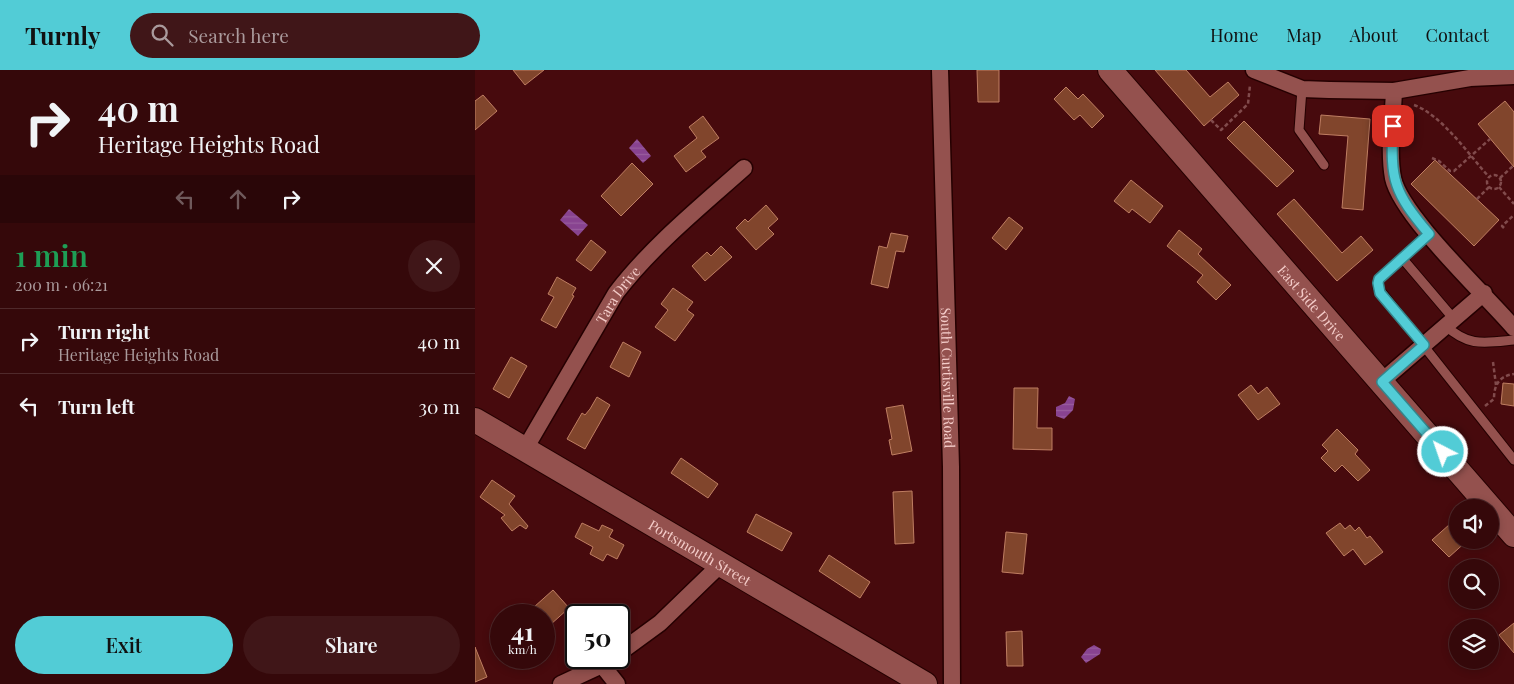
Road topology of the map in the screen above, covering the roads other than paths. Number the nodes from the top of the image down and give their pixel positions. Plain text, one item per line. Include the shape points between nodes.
1 (940, 70) edge
2 (1110, 70) edge
3 (1471, 74) edge
4 (1514, 76) edge
5 (1252, 77) edge
6 (1303, 88) junction
7 (1394, 91) junction
8 (1324, 165) dead end
9 (744, 168) dead end
10 (1429, 234) junction
11 (1402, 258) junction
12 (1483, 293) junction
13 (1449, 321) junction
14 (1514, 328) edge
15 (1514, 340) edge
16 (1424, 345) junction
17 (1382, 382) junction
18 (475, 420) edge
19 (525, 449) junction
20 (1514, 460) edge
21 (1514, 534) edge
22 (721, 565) junction
23 (630, 645) edge
24 (591, 669) edge
25 (610, 669) edge
26 (561, 684) edge
27 (617, 684) edge
28 (925, 684) edge
29 (952, 684) edge

1 - 29 street, South Curtisville Road via 951,467
2 - 17 main road, East Side Drive
3 - 4 street
3 - 7 street
5 - 6 street
6 - 7 street
6 - 8 lane via 1299,130
7 - 10 street via 1393,180 1407,208
9 - 19 street, Tara Drive via 660,243 628,277
10 - 11 lane
10 - 12 street
11 - 13 lane
11 - 16 lane via 1379,279 1378,288
12 - 13 street
12 - 14 street
13 - 15 lane via 1458,338 1466,341
13 - 16 street
16 - 17 street
16 - 20 lane
17 - 21 main road, East Side Drive
18 - 19 main road, Portsmouth Street
19 - 22 main road, Portsmouth Street
22 - 23 street via 660,623
22 - 28 main road, Portsmouth Street
24 - 26 street
25 - 27 street

